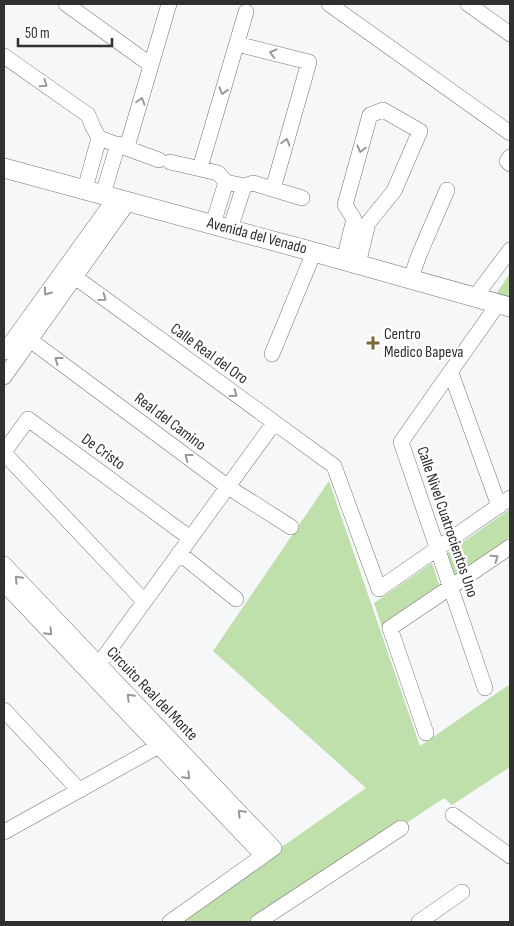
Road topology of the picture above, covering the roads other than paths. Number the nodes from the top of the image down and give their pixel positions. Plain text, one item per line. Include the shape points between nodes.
1 (66, 4) edge
2 (169, 4) edge
3 (329, 4) edge
4 (468, 4) edge
5 (490, 4) edge
6 (246, 12) dead end
7 (504, 30) edge
8 (237, 44) junction
9 (4, 56) edge
10 (151, 64) junction
11 (510, 133) edge
12 (99, 138) junction
13 (123, 146) junction
14 (510, 156) edge
15 (510, 164) edge
16 (4, 168) edge
17 (200, 168) junction
18 (226, 182) junction
19 (244, 186) junction
20 (85, 189) junction
21 (272, 189) junction
22 (447, 190) dead end
23 (116, 197) junction
24 (302, 198) dead end
25 (361, 221) junction
26 (221, 226) junction
27 (510, 250) edge
28 (314, 252) junction
29 (351, 262) junction
30 (69, 273) junction
31 (411, 278) junction
32 (474, 298) junction
33 (507, 307) edge
34 (14, 345) edge
35 (272, 354) dead end
36 (451, 373) junction
37 (4, 377) edge
38 (274, 423) junction
39 (4, 452) edge
40 (228, 487) junction
41 (505, 502) edge
42 (291, 527) dead end
43 (190, 538) junction
44 (438, 548) junction
45 (510, 548) edge
46 (179, 553) junction
47 (4, 564) edge
48 (4, 584) edge
49 (451, 588) junction
50 (236, 599) dead end
51 (144, 601) junction
52 (99, 664) junction
53 (485, 688) dead end
54 (4, 710) edge
55 (426, 733) dead end
56 (165, 743) junction
57 (79, 790) junction
58 (452, 815) dead end
59 (401, 828) dead end
60 (4, 832) edge
61 (510, 856) edge
62 (462, 892) dead end
63 (441, 907) junction
64 (268, 920) edge
65 (170, 922) edge
66 (419, 922) edge
67 (431, 922) edge

1 - 10 street
2 - 10 street
3 - 11 street
4 - 7 street
5 - 7 street
6 - 8 street
8 -> 17 street
21 -> 8 street via 309,62
9 -> 12 street via 88,115
13 -> 10 street
12 - 13 street
12 - 20 street
13 - 17 street via 164,161
13 - 23 street
14 - 15 street via 507,161
16 - 20 street, Avenida del Venado
17 - 18 street via 218,173
18 - 19 street
18 - 26 street
19 - 21 street via 254,183
19 - 26 street
20 - 23 street, Avenida del Venado
21 - 24 street
22 - 31 street
23 - 26 street, Avenida del Venado
23 - 30 street
25 -> 25 street via 394,191 420,131 383,110 370,115 345,205
25 - 29 street
26 - 28 street, Avenida del Venado
27 - 32 street
28 - 29 street, Avenida del Venado
28 - 35 street
29 - 31 street, Avenida del Venado
30 -> 34 street
30 - 34 street
30 -> 38 street, Calle Real del Oro
31 - 32 street, Avenida del Venado
32 - 33 street, Avenida del Venado
33 - 36 street, Calle Nivel Cuatrocientos Uno
34 - 37 street
40 -> 34 street, Real del Camino
36 - 41 street
36 - 44 street, Calle Nivel Cuatrocientos Uno via 401,442
38 - 40 street
38 - 44 street, Calle Real del Oro via 334,466 379,589
39 - 43 street, De Cristo via 28,419
39 - 51 street, De Cristo
40 - 42 street, Real del Camino
40 - 43 street
41 - 44 street
43 - 46 street
44 - 49 street, Calle Nivel Cuatrocientos Uno
49 -> 45 street
46 - 50 street
46 - 51 street
52 -> 47 street, Circuito Real del Monte
48 -> 56 street, Circuito Real del Monte
49 - 53 street, Calle Nivel Cuatrocientos Uno
49 - 55 street via 390,628
51 - 52 street
56 -> 52 street, Circuito Real del Monte
54 - 57 street
56 - 57 street
56 - 65 street, Circuito Real del Monte via 269,852
57 - 60 street
58 - 61 street
59 - 64 street
62 - 63 street
63 - 66 street
63 - 67 street

